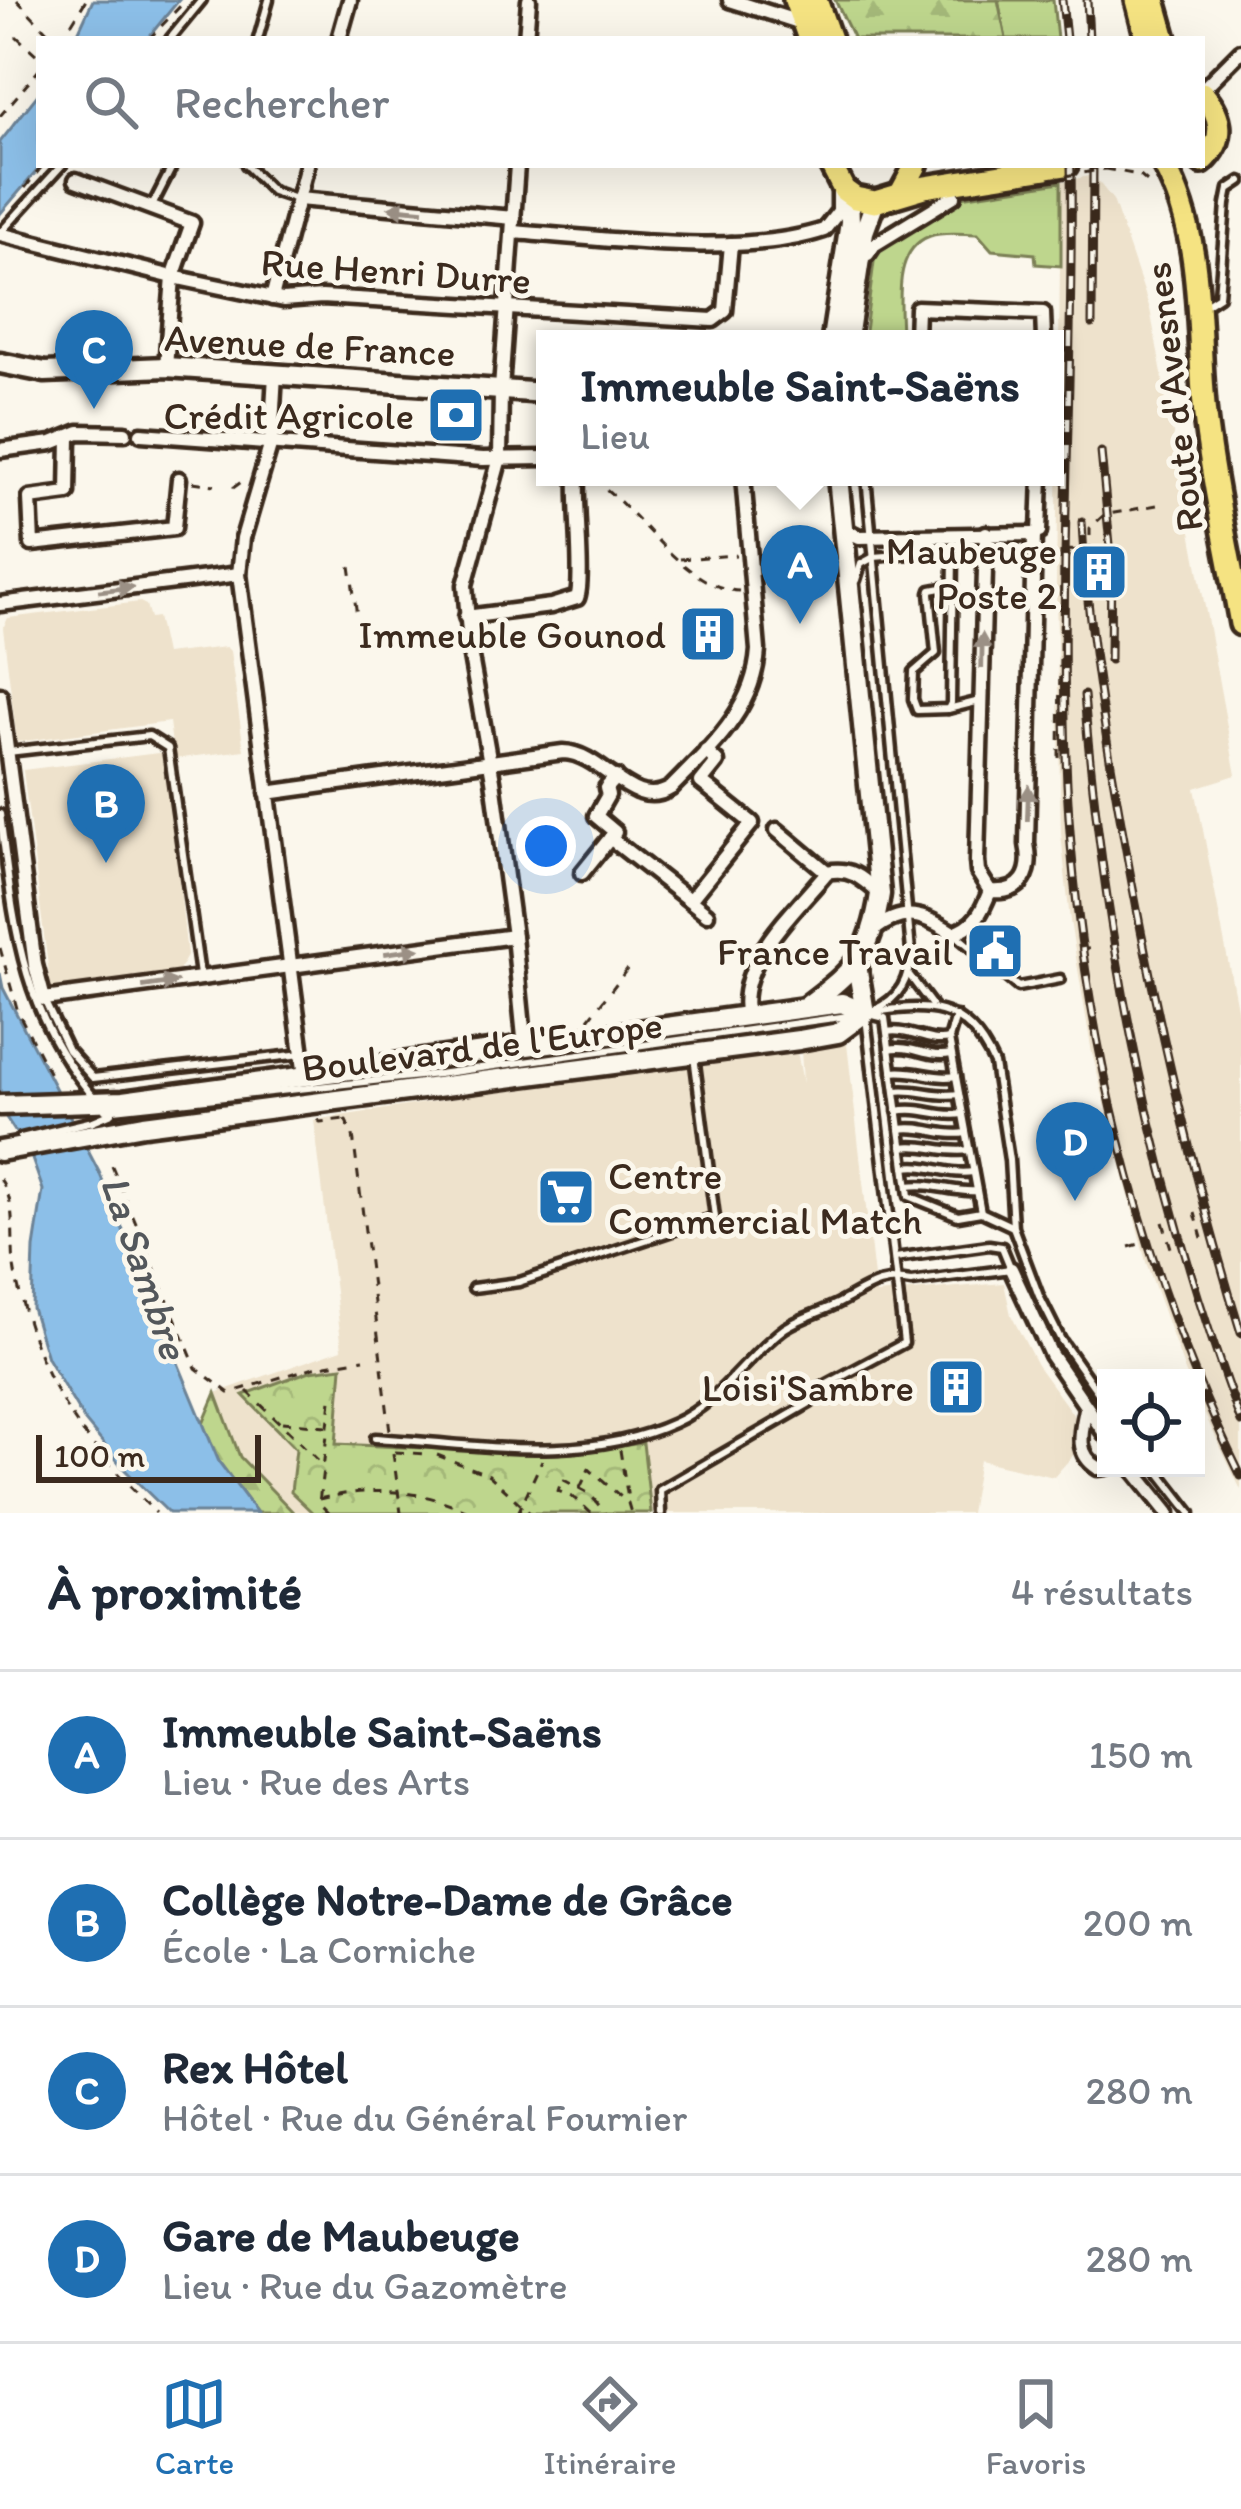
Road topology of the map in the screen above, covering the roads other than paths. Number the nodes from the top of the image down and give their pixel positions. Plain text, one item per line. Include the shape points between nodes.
1 (202, 0) edge
2 (269, 0) edge
3 (350, 0) edge
4 (529, 0) edge
5 (730, 0) edge
6 (795, 0) edge
7 (816, 0) edge
8 (1141, 0) edge
9 (1154, 0) edge
10 (806, 31) edge
11 (172, 36) edge
12 (259, 36) edge
13 (340, 36) edge
14 (526, 36) edge
15 (829, 36) edge
16 (1148, 36) edge
17 (1164, 36) edge
18 (1241, 51) edge
19 (1207, 86) edge
20 (1205, 157) edge
21 (59, 168) edge
22 (172, 168) edge
23 (249, 168) edge
24 (306, 168) edge
25 (517, 168) edge
26 (913, 168) edge
27 (1166, 168) edge
28 (1196, 168) edge
29 (1054, 171) edge
30 (76, 180) dead end
31 (1241, 181) edge
32 (842, 187) edge
33 (954, 196) dead end
34 (888, 198) junction
35 (298, 200) junction
36 (152, 208) junction
37 (513, 225) junction
38 (1189, 226) junction
39 (0, 233) edge
40 (730, 244) junction
41 (868, 254) junction
42 (173, 278) junction
43 (272, 298) junction
44 (507, 308) junction
45 (1199, 308) junction
46 (829, 330) edge
47 (852, 330) edge
48 (853, 330) edge
49 (916, 330) edge
50 (1044, 330) edge
51 (0, 363) edge
52 (166, 367) junction
53 (275, 374) junction
54 (501, 389) junction
55 (536, 392) edge
56 (125, 433) dead end
57 (141, 434) dead end
58 (68, 437) junction
59 (271, 443) junction
60 (0, 450) edge
61 (500, 458) junction
62 (536, 458) edge
63 (179, 479) road end
64 (580, 486) edge
65 (744, 486) edge
66 (839, 486) edge
67 (867, 486) edge
68 (1041, 486) edge
69 (1232, 526) edge
70 (845, 530) junction
71 (950, 533) junction
72 (986, 533) junction
73 (1034, 534) junction
74 (872, 536) junction
75 (949, 551) junction
76 (874, 557) junction
77 (239, 574) junction
78 (952, 586) junction
79 (852, 601) junction
80 (0, 604) edge
81 (466, 617) junction
82 (1241, 624) edge
83 (0, 695) edge
84 (981, 701) junction
85 (948, 709) junction
86 (706, 751) junction
87 (7, 752) junction
88 (489, 762) junction
89 (616, 777) junction
90 (267, 793) junction
91 (0, 814) edge
92 (777, 830) dead end
93 (610, 838) junction
94 (827, 872) junction
95 (582, 873) dead end
96 (990, 891) junction
97 (880, 894) junction
98 (690, 900) junction
99 (908, 913) junction
100 (707, 914) dead end
101 (873, 932) junction
102 (953, 933) junction
103 (514, 936) junction
104 (857, 965) junction
105 (291, 967) junction
106 (909, 975) junction
107 (200, 979) junction
108 (1060, 980) dead end
109 (44, 999) junction
110 (807, 1005) junction
111 (934, 1006) junction
112 (865, 1013) junction
113 (956, 1016) junction
114 (746, 1017) junction
115 (791, 1026) junction
116 (887, 1031) junction
117 (949, 1039) junction
118 (525, 1048) junction
119 (889, 1049) junction
120 (694, 1052) junction
121 (302, 1054) junction
122 (951, 1054) junction
123 (892, 1072) junction
124 (956, 1076) junction
125 (305, 1077) junction
126 (895, 1091) junction
127 (959, 1094) junction
128 (0, 1110) edge
129 (898, 1111) junction
130 (95, 1112) junction
131 (962, 1114) junction
132 (900, 1129) junction
133 (966, 1133) junction
134 (902, 1147) junction
135 (0, 1148) edge
136 (969, 1150) junction
137 (905, 1167) junction
138 (973, 1172) junction
139 (908, 1186) junction
140 (977, 1191) junction
141 (981, 1212) junction
142 (1013, 1227) junction
143 (895, 1258) junction
144 (1011, 1269) junction
145 (895, 1279) junction
146 (472, 1288) dead end
147 (1097, 1392) edge
148 (1086, 1409) junction
149 (1097, 1423) edge
150 (375, 1438) dead end
151 (1097, 1467) edge
152 (1139, 1477) edge
153 (1163, 1477) edge
154 (661, 1513) edge
155 (1168, 1513) edge
156 (1191, 1513) edge

1 - 11 lane
2 - 12 lane
3 - 13 street
4 - 14 street
5 - 10 street
6 - 10 main road
7 - 15 main road
8 - 16 main road
9 - 17 main road
18 - 19 street
19 - 20 main road via 1220,130
21 - 39 lane
22 - 36 lane
23 - 35 lane via 272,191
24 - 35 street
25 - 37 street
26 - 34 main road
27 - 38 main road, Route d'Avesnes
28 - 38 main road
29 - 34 main road
30 - 36 street
31 - 45 lane via 1226,204 1219,296
32 - 34 main road
32 - 40 street via 832,224 808,236
32 - 46 main road
33 - 41 street
34 - 41 lane via 874,219
34 - 47 main road via 864,232
37 -> 35 street
35 - 43 street
36 - 42 street via 192,223
37 - 40 street
37 - 44 street
38 - 45 main road, Route d'Avesnes
39 - 42 street, Rue Henri Durre
40 - 44 street, Rue Henri Durre via 725,311 713,320
41 - 48 lane
42 - 43 street, Rue Henri Durre
42 - 52 street
43 - 44 street, Rue Henri Durre
44 - 54 street
45 - 69 main road, Route d'Avesnes via 1207,430
49 - 50 street via 916,308 1043,313
51 - 52 main road, Avenue de France via 45,372
52 - 53 main road, Avenue de France
53 - 54 main road, Avenue de France
53 - 59 street
54 - 55 main road, Avenue de France
54 - 61 street
56 - 58 street
57 - 59 street
58 - 60 street
58 - 63 street via 68,493 30,498 32,544 173,528
59 - 61 street
59 - 77 street
61 - 62 street
61 - 81 street via 465,585
64 - 81 street via 577,598
65 - 86 street via 758,650 752,689
66 - 70 main road
67 - 74 lane
68 - 73 street
69 - 82 main road, Route d'Avesnes
70 - 74 street
70 - 79 main road
71 - 72 street
71 - 74 street
71 - 75 lane
72 - 73 street
84 -> 72 street
96 -> 73 street via 1014,889 1030,866
74 - 76 lane
75 - 76 lane
75 - 78 lane
76 - 79 lane via 857,571
76 - 99 lane
80 -> 77 street
77 - 90 street
78 - 85 lane
78 - 85 lane via 931,590 936,652 914,672 913,699 924,712
79 - 97 main road
81 - 88 street
83 - 87 street
84 - 85 lane
84 - 96 street via 977,861
86 - 89 street via 662,794 635,792
86 - 98 street via 717,762 700,782 752,823
87 - 107 lane via 149,736 168,748
87 - 109 street
88 - 89 street via 574,752
88 - 90 street
88 - 103 street
89 - 93 street via 596,816 615,832
90 - 105 street
91 - 130 lane via 28,986
92 - 94 street
93 - 95 street
93 - 98 street
94 - 97 street via 845,869
94 - 114 street via 748,972
96 - 102 street via 980,916
97 - 101 main road
98 - 100 street
99 - 101 street
99 - 102 street
99 - 106 lane
101 - 104 main road
102 - 108 lane via 1018,987
105 -> 103 street
103 - 118 street
104 - 110 main road
104 - 112 main road
105 - 107 street
105 - 121 street
106 - 111 lane
106 - 112 lane via 889,1003
109 -> 107 street
109 - 121 lane via 68,1050 93,1078
110 - 112 main road via 842,1003
110 - 114 main road
110 - 115 lane
111 - 112 lane
111 - 113 lane
112 - 115 lane
112 - 116 lane via 885,1018
112 - 120 main road, Boulevard de l'Europe via 838,1033
112 - 143 lane
113 - 117 lane
113 - 142 lane via 994,1064
114 - 118 main road
115 - 130 lane
116 - 117 lane
116 - 119 lane
117 - 122 lane
118 - 125 main road
119 - 122 lane
119 - 123 lane
120 - 130 main road, Boulevard de l'Europe
120 - 146 lane via 715,1217 519,1282
121 - 125 street
122 - 124 lane
123 - 124 lane
123 - 126 lane
124 - 127 lane
125 - 130 main road
126 - 127 lane
126 - 129 lane
127 - 131 lane
128 - 130 main road
129 - 131 lane
129 - 132 lane
130 - 135 main road
131 - 133 lane
132 - 133 lane
132 - 134 lane
133 - 136 lane
134 - 136 lane
134 - 137 lane
136 - 138 lane
137 - 138 lane
137 - 139 lane
138 - 140 lane
139 - 140 lane
139 - 141 lane via 916,1201 958,1216
140 - 141 lane
141 - 142 lane
142 - 147 lane via 1061,1340
143 - 144 lane via 989,1245 1002,1247
143 - 145 lane
144 - 145 lane
144 - 148 street
145 - 150 lane via 789,1325 676,1422 548,1448
145 - 154 lane via 904,1343 660,1490
148 - 149 street
148 - 151 street via 1080,1441
152 - 155 street
153 - 156 lane

